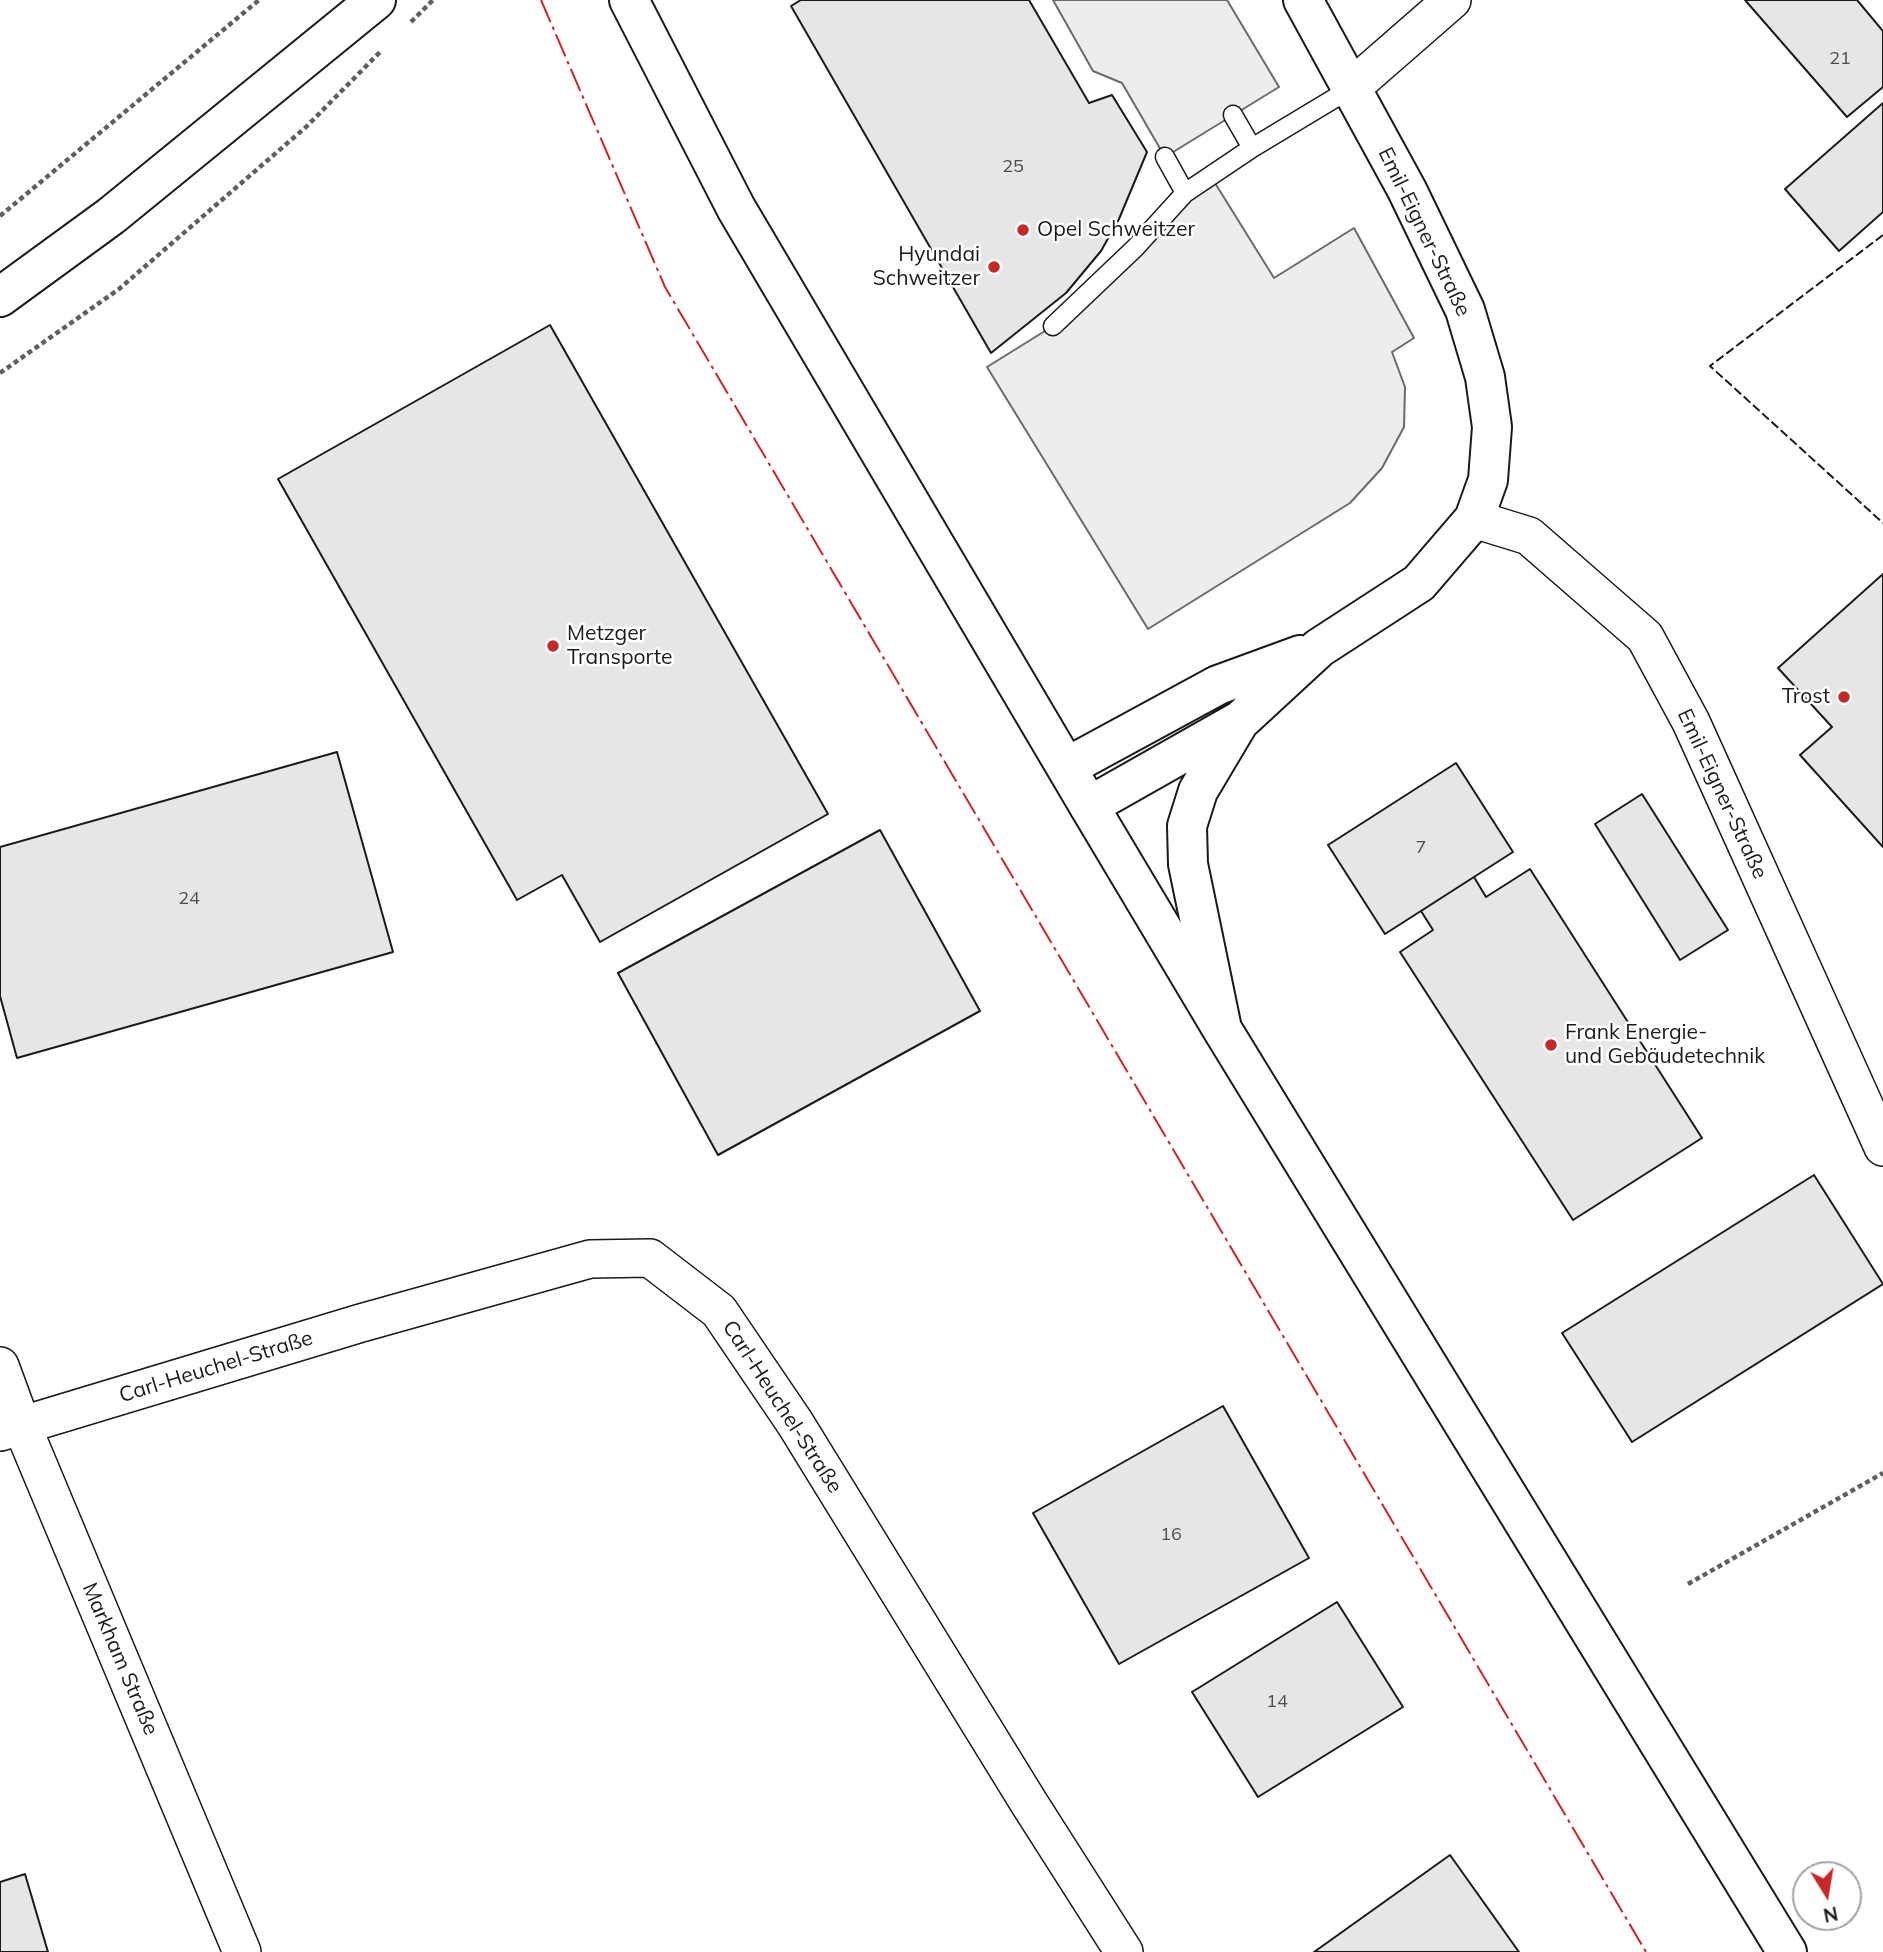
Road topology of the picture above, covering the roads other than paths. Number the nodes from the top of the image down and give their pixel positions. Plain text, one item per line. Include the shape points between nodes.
1 (376, 0) edge
2 (629, 0) edge
3 (1303, 0) edge
4 (1452, 0) edge
5 (1350, 89) junction
6 (1233, 115) dead end
7 (1252, 148) junction
8 (1165, 157) dead end
9 (1185, 193) junction
10 (0, 297) edge
11 (1053, 326) dead end
12 (1474, 519) junction
13 (1319, 648) junction
14 (1241, 720) junction
15 (1067, 767) junction
16 (1089, 806) junction
17 (1222, 1029) junction
18 (1883, 1147) edge
19 (0, 1366) edge
20 (11, 1429) edge
21 (242, 1952) edge
22 (1124, 1952) edge
23 (1787, 1952) edge

1 - 10 main road via 111,216
2 - 15 main road via 736,208
3 - 5 main road, Emil-Eigner-Straße
4 - 5 street
5 - 7 lane
5 - 12 main road, Emil-Eigner-Straße via 1407,190 1465,310 1485,377 1492,427 1488,480
6 - 7 lane
7 - 9 lane
8 - 9 lane
9 - 11 lane
12 - 13 main road, Emil-Eigner-Straße via 1419,583
12 - 18 street, Emil-Eigner-Straße via 1529,536 1645,637 1690,722
13 - 14 main road, Emil-Eigner-Straße
13 - 15 main road, Emil-Eigner-Straße via 1217,685
14 - 16 main road, Emil-Eigner-Straße
14 - 17 main road, Emil-Eigner-Straße via 1198,791 1187,826 1188,864
15 - 16 main road
16 - 17 main road
17 - 23 main road
19 - 20 street, Markham Straße
20 - 21 street, Markham Straße
20 - 22 street, Carl-Heuchel-Straße via 590,1259 649,1258 719,1311 795,1423

